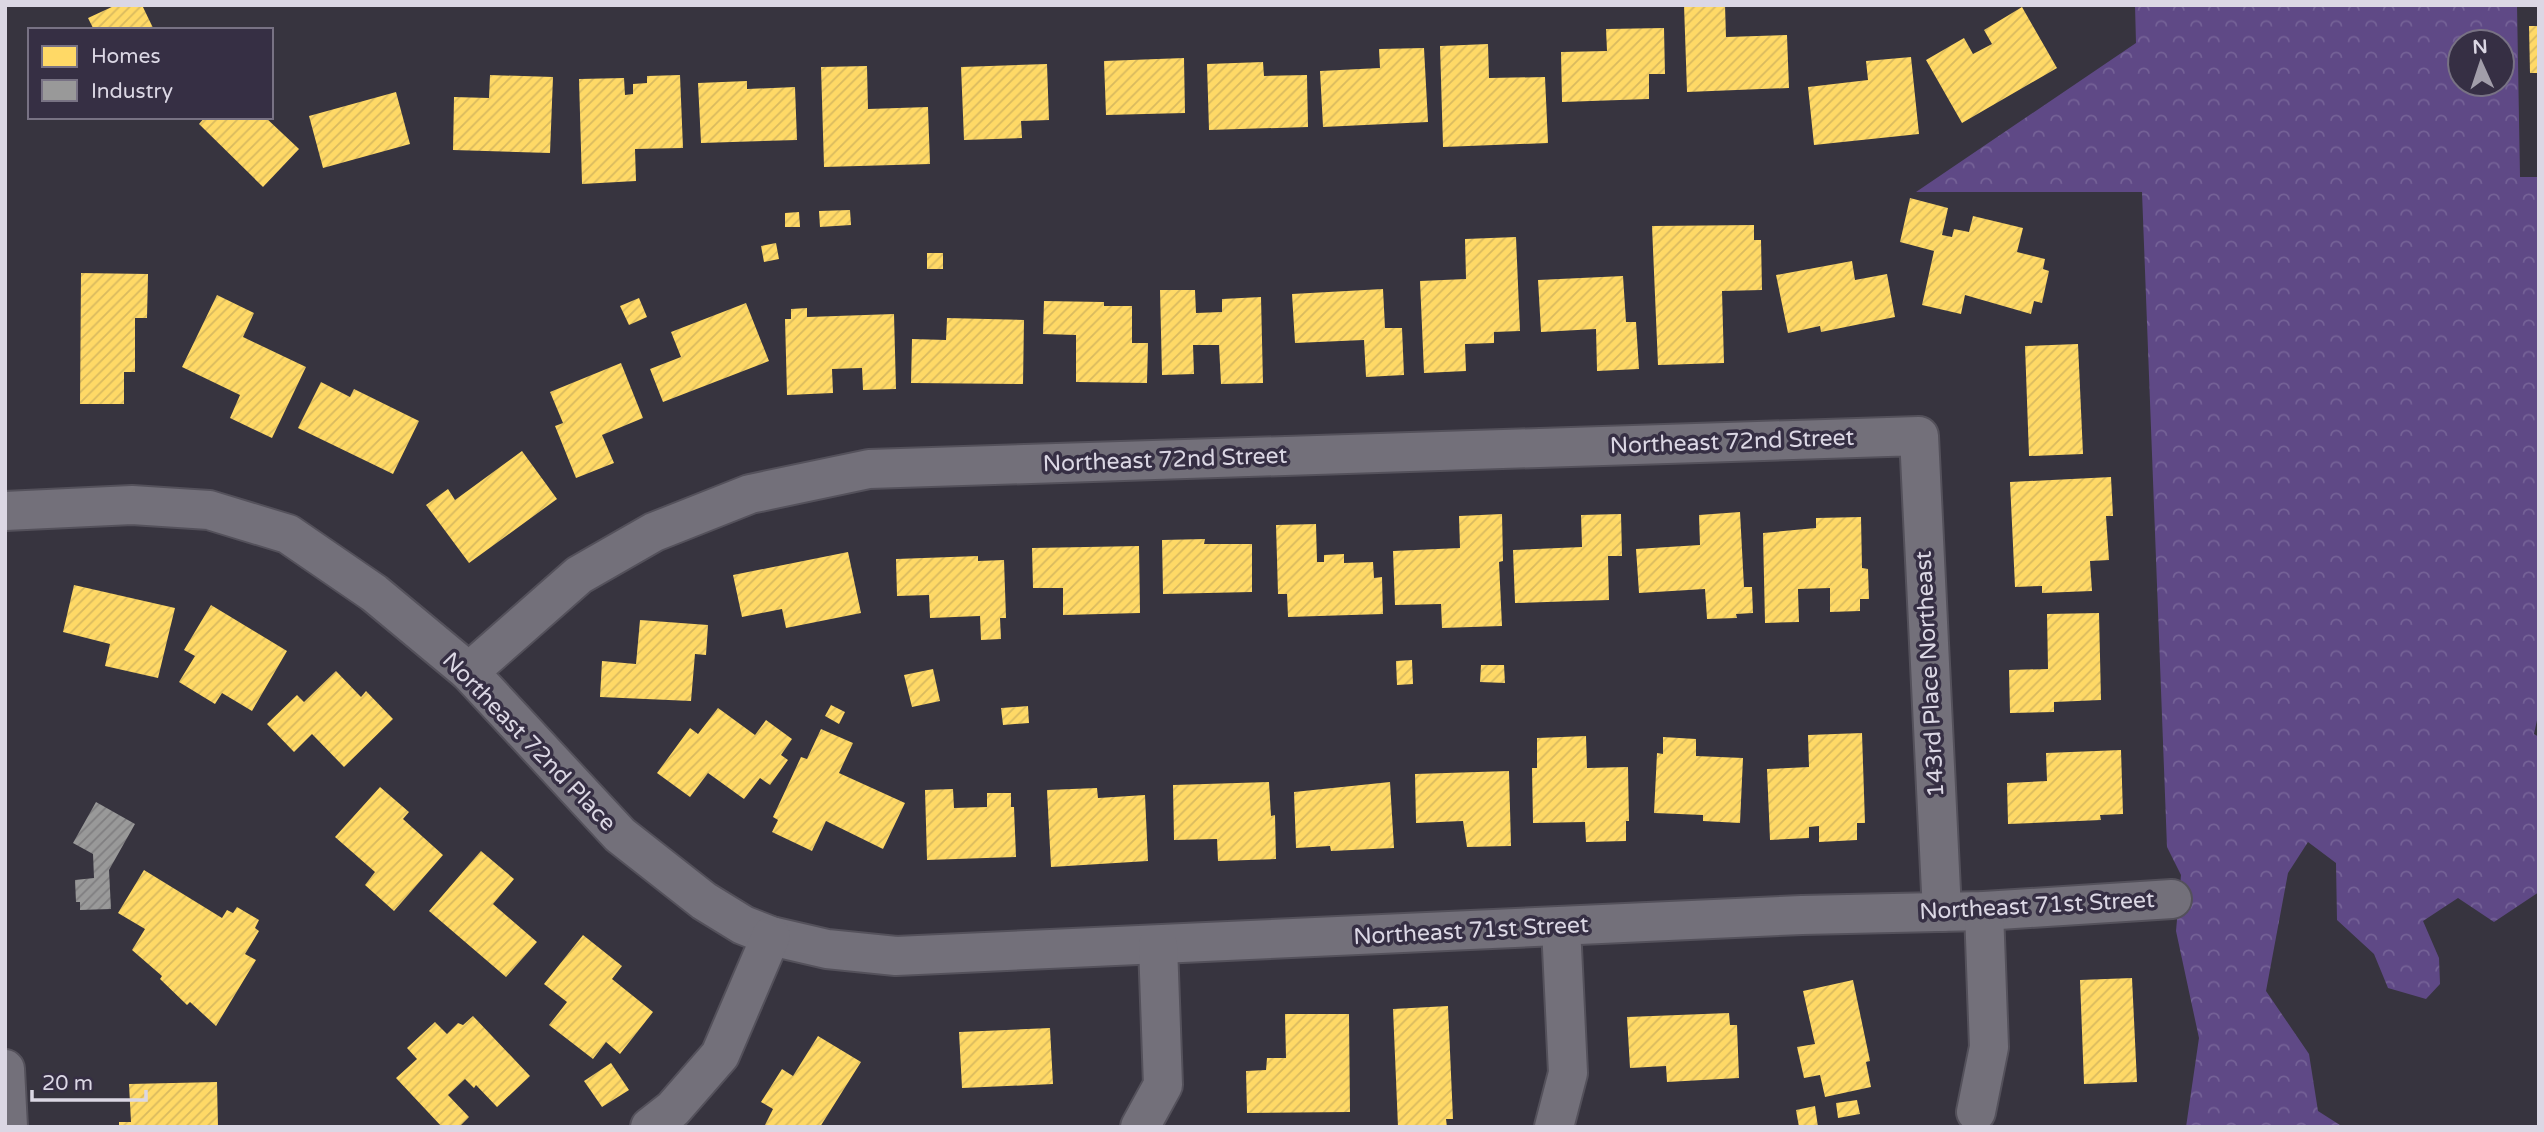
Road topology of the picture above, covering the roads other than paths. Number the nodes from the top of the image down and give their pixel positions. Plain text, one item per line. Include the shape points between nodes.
1 (1919, 436) joint
2 (5, 512) edge
3 (469, 672) junction
4 (2172, 899) dead end
5 (1984, 911) junction
6 (1941, 912) junction
7 (1561, 927) junction
8 (771, 936) junction
9 (1158, 945) junction
10 (5, 1069) edge
11 (1976, 1112) dead end
12 (8, 1127) edge
13 (650, 1127) edge
14 (1140, 1127) edge
15 (1554, 1127) edge

1 - 3 street, Northeast 72nd Street via 869,469 750,494 654,532 579,575
1 - 6 street, 143rd Place Northeast
2 - 3 street, Northeast 72nd Place via 132,505 209,510 288,534 374,593
3 - 8 street, Northeast 72nd Place via 620,835 704,901
4 - 5 street, Northeast 71st Street
5 - 6 street, Northeast 71st Street
5 - 11 street via 1989,1047
6 - 7 street, Northeast 71st Street
7 - 9 street, Northeast 71st Street
7 - 15 street via 1568,1073
8 - 9 street, Northeast 71st Street via 827,949 896,956
8 - 13 street via 720,1055 673,1109
9 - 14 street via 1163,1085
10 - 12 street

